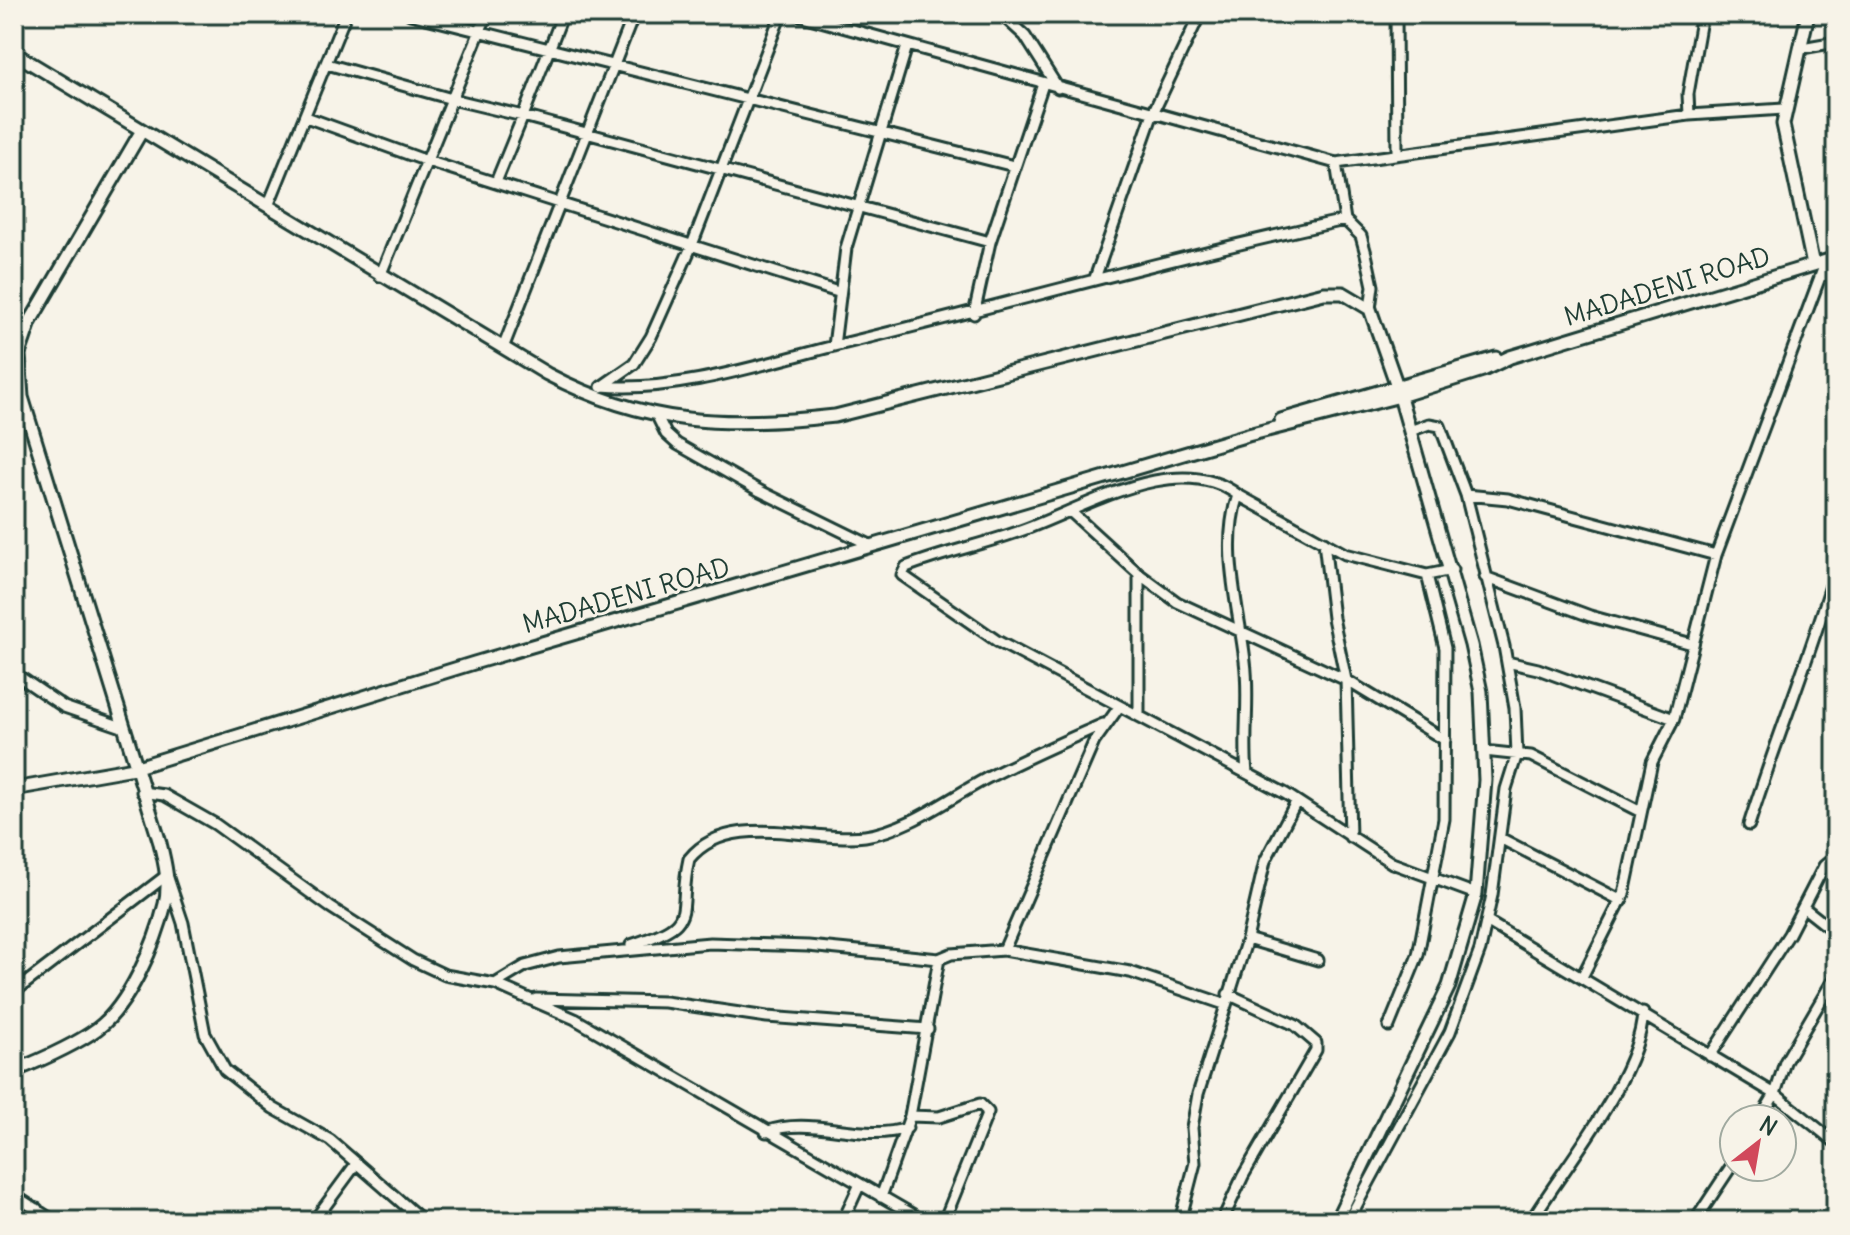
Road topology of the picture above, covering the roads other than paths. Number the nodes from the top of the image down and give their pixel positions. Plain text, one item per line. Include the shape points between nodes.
1 (346, 14) edge
2 (410, 14) edge
3 (487, 14) edge
4 (563, 14) edge
5 (634, 14) edge
6 (781, 14) edge
7 (795, 14) edge
8 (1001, 14) edge
9 (1200, 14) edge
10 (1396, 14) edge
11 (1702, 14) edge
12 (1808, 14) edge
13 (480, 31) junction
14 (1836, 42) edge
15 (907, 46) junction
16 (1802, 48) junction
17 (549, 50) junction
18 (14, 53) edge
19 (327, 64) junction
20 (615, 65) junction
21 (1043, 84) junction
22 (1058, 88) junction
23 (749, 97) junction
24 (452, 99) junction
25 (1784, 109) junction
26 (1153, 113) junction
27 (1689, 115) junction
28 (523, 116) junction
29 (306, 117) junction
30 (141, 132) junction
31 (589, 132) junction
32 (882, 133) junction
33 (1397, 153) junction
34 (427, 161) junction
35 (1336, 163) junction
36 (1014, 166) junction
37 (722, 170) junction
38 (496, 182) junction
39 (561, 203) junction
40 (268, 206) junction
41 (858, 207) junction
42 (1345, 220) junction
43 (990, 242) junction
44 (692, 245) junction
45 (1831, 259) edge
46 (1813, 265) junction
47 (1836, 273) edge
48 (380, 276) junction
49 (1821, 276) junction
50 (1095, 278) junction
51 (838, 292) junction
52 (1370, 309) junction
53 (974, 314) junction
54 (834, 346) junction
55 (503, 348) junction
56 (17, 356) edge
57 (602, 386) junction
58 (1399, 391) junction
59 (586, 395) junction
60 (657, 416) junction
61 (1410, 431) junction
62 (1238, 495) junction
63 (1466, 495) junction
64 (1071, 512) junction
65 (1324, 542) junction
66 (872, 546) junction
67 (1716, 555) junction
68 (1836, 569) edge
69 (1452, 570) junction
70 (1139, 574) junction
71 (1427, 575) junction
72 (1485, 577) junction
73 (1238, 629) junction
74 (1692, 644) junction
75 (1507, 662) junction
76 (14, 673) edge
77 (1346, 680) junction
78 (1119, 707) junction
79 (1139, 716) junction
80 (1674, 719) junction
81 (1103, 724) junction
82 (122, 727) junction
83 (1445, 740) junction
84 (1484, 751) junction
85 (1517, 754) junction
86 (134, 768) junction
87 (1247, 773) junction
88 (14, 789) edge
89 (142, 792) junction
90 (1296, 802) junction
91 (1641, 812) junction
92 (1749, 825) dead end
93 (1350, 837) junction
94 (1500, 838) junction
95 (1836, 856) edge
96 (167, 875) junction
97 (1434, 881) junction
98 (1476, 894) junction
99 (1622, 901) junction
100 (1803, 907) junction
101 (1488, 922) junction
102 (1836, 933) edge
103 (1247, 939) junction
104 (616, 949) junction
105 (1004, 950) junction
106 (939, 959) junction
107 (1318, 960) dead end
108 (1836, 975) edge
109 (1582, 977) junction
110 (495, 984) junction
111 (14, 992) edge
112 (532, 999) junction
113 (1226, 999) junction
114 (1643, 1013) junction
115 (1389, 1026) dead end
116 (928, 1029) junction
117 (1710, 1056) junction
118 (14, 1071) edge
119 (1775, 1094) junction
120 (1770, 1103) edge
121 (910, 1116) junction
122 (907, 1128) junction
123 (766, 1132) junction
124 (1836, 1143) edge
125 (356, 1164) junction
126 (1720, 1183) edge
127 (859, 1186) junction
128 (14, 1195) edge
129 (881, 1197) junction
130 (37, 1209) junction
131 (29, 1221) edge
132 (54, 1221) edge
133 (314, 1221) edge
134 (423, 1221) edge
135 (843, 1221) edge
136 (924, 1221) edge
137 (944, 1221) edge
138 (1180, 1221) edge
139 (1222, 1221) edge
140 (1336, 1221) edge
141 (1348, 1221) edge
142 (1531, 1221) edge
143 (1695, 1221) edge

1 - 19 street
2 - 13 street
3 - 13 street
4 - 17 street
5 - 20 street
6 - 23 street
7 - 15 street
8 - 22 street via 1025,36
9 - 26 street
10 - 33 street
11 - 27 street
12 - 16 street
13 - 17 street
13 - 24 street
14 - 16 street
15 - 21 street
15 - 32 street
16 - 25 street
17 - 20 street
17 - 28 street
18 - 30 street
19 - 24 street
19 - 29 street
20 - 23 street
20 - 31 street
21 - 22 street
21 - 36 street
22 - 26 street
23 - 32 street
23 - 37 street
24 - 28 street
24 - 34 street
25 - 27 street
25 - 46 street via 1788,158
26 - 35 street
26 - 50 street
27 - 33 street
28 - 31 street
28 - 38 street
29 - 34 street
29 - 40 street
30 - 40 street
30 - 56 street via 43,293
31 - 37 street
31 - 39 street
32 - 36 street
32 - 41 street
33 - 35 street
34 - 38 street
34 - 48 street
35 - 42 street
36 - 43 street
37 - 41 street
37 - 44 street
38 - 39 street
39 - 44 street
39 - 55 street
40 - 48 street
41 - 43 street
41 - 51 street
42 - 50 street
42 - 52 street via 1363,242 1373,286
43 - 53 street
44 - 51 street
44 - 57 street via 640,357
45 - 46 street, MADADENI ROAD
45 - 49 street
46 - 58 street, MADADENI ROAD via 1510,357 1483,370
47 - 49 street
48 - 55 street
49 - 67 street
50 - 53 street
51 - 54 street
52 - 58 street
52 - 60 street via 1343,293 1324,293 835,416 754,424
53 - 54 street
54 - 57 street via 666,383
55 - 59 street
56 - 82 street via 22,397
57 - 59 street
58 - 61 street
58 - 66 street, MADADENI ROAD
59 - 60 street
60 - 66 street via 677,444
61 - 63 street via 1433,424 1441,428
61 - 69 street
62 - 64 street via 1207,479 1168,479 1121,490
62 - 65 street
62 - 73 street via 1232,525
63 - 67 street via 1508,499
63 - 72 street
64 - 70 street
64 - 78 street via 927,558 906,567 902,575 997,641
65 - 71 street via 1377,565
65 - 77 street
66 - 86 street, MADADENI ROAD
67 - 74 street
68 - 92 street
69 - 71 street
69 - 84 street via 1481,692
70 - 73 street via 1186,607
70 - 79 street
71 - 83 street via 1445,648
72 - 74 street via 1590,616
72 - 75 street
73 - 77 street
73 - 87 street via 1246,661
74 - 80 street
75 - 80 street
75 - 85 street
76 - 82 street via 64,707
77 - 83 street
77 - 93 street
78 - 79 street
78 - 81 street
79 - 87 street
80 - 91 street via 1652,762
81 - 104 street via 886,832 858,837 753,831 712,843 689,859 686,905 678,921 664,932
81 - 105 street
82 - 86 street
83 - 97 street via 1444,819
84 - 85 street
84 - 98 street
85 - 91 street via 1539,759
85 - 94 street
86 - 88 street, MADADENI ROAD
86 - 89 street
87 - 90 street
89 - 96 street
89 - 110 street via 172,798 215,824 422,965
90 - 93 street
90 - 103 street via 1265,861
91 - 99 street
93 - 97 street
94 - 99 street
94 - 101 street
95 - 100 street via 1824,866
96 - 111 street
96 - 118 street via 166,903 158,924 135,980 112,1016 96,1030
96 - 125 street via 183,923 205,1034 220,1062 241,1086 317,1131
97 - 98 street
97 - 115 street via 1413,971
98 - 140 street via 1437,1016
99 - 109 street
100 - 102 street
100 - 117 street
101 - 109 street
101 - 141 street via 1450,1032
103 - 107 street
103 - 113 street
104 - 106 street via 760,943
104 - 110 street via 538,961
105 - 106 street
105 - 113 street via 1130,972
106 - 116 street
108 - 119 street via 1785,1062
109 - 114 street
110 - 112 street
112 - 116 street via 665,1002 767,1017
112 - 123 street
113 - 138 street via 1195,1105 1195,1163
113 - 139 street via 1295,1025 1316,1043 1316,1050
114 - 117 street
114 - 142 street via 1628,1065
116 - 121 street
117 - 119 street
119 - 120 street
119 - 124 street
121 - 122 street
121 - 137 street via 939,1117 980,1104 988,1112
122 - 123 street via 883,1132 790,1126
122 - 129 street
123 - 127 street
125 - 133 street
125 - 134 street
126 - 143 street
127 - 129 street
127 - 135 street
128 - 130 street
129 - 136 street
130 - 131 street
130 - 132 street

